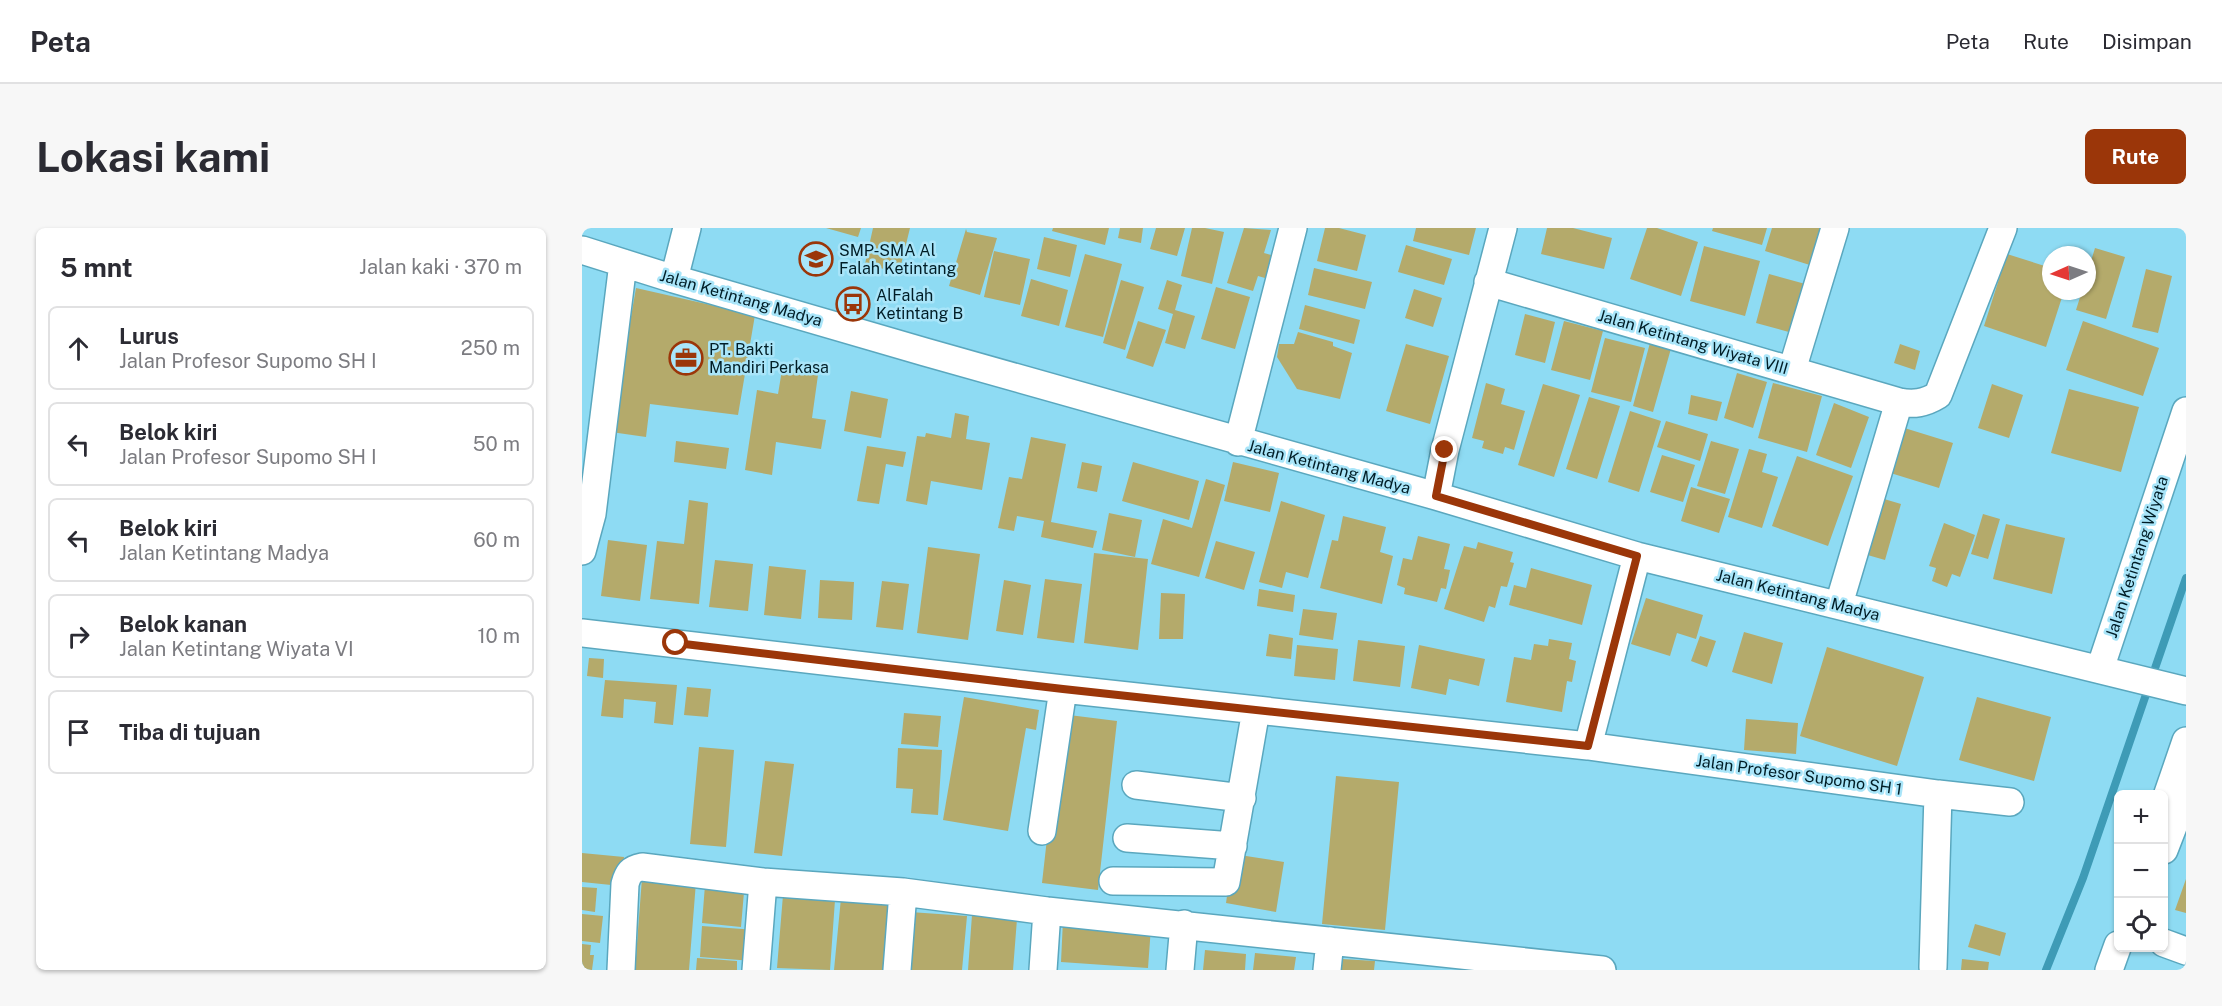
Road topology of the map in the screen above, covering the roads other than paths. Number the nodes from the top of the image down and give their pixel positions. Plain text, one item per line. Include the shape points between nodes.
1 (687, 228) edge
2 (1503, 228) edge
3 (1835, 228) edge
4 (1290, 229) edge
5 (1995, 230) edge
6 (582, 250) edge
7 (623, 263) junction
8 (674, 279) junction
9 (1488, 282) junction
10 (1792, 370) junction
11 (1899, 402) junction
12 (2186, 411) edge
13 (1238, 442) junction
14 (1436, 496) junction
15 (583, 546) edge
16 (1637, 556) junction
17 (1839, 604) junction
18 (582, 633) edge
19 (2103, 670) junction
20 (1063, 689) junction
21 (2182, 690) edge
22 (1256, 710) junction
23 (2186, 741) edge
24 (1588, 746) junction
25 (1136, 785) dead end
26 (2168, 791) edge
27 (2186, 793) edge
28 (1938, 794) junction
29 (1242, 798) junction
30 (2010, 802) dead end
31 (1042, 831) dead end
32 (1127, 838) dead end
33 (2165, 844) edge
34 (1233, 846) junction
35 (1113, 881) dead end
36 (763, 882) junction
37 (903, 892) junction
38 (1047, 911) junction
39 (1184, 924) junction
40 (1330, 941) junction
41 (2168, 945) edge
42 (2186, 951) edge
43 (2115, 952) edge
44 (1459, 962) edge
45 (1933, 967) dead end
46 (621, 970) edge
47 (756, 970) edge
48 (897, 970) edge
49 (1043, 970) edge
50 (1180, 970) edge
51 (1327, 970) edge
52 (1600, 970) edge
53 (2109, 970) edge

1 - 8 street
2 - 9 street
3 - 10 street
4 - 13 street
5 - 11 street, Jalan Ketintang Wiyata VIII via 1938,395 1913,404
6 - 7 street, Jalan Ketintang Madya
7 - 8 street, Jalan Ketintang Madya
7 - 15 street via 592,514
8 - 13 street, Jalan Ketintang Madya
9 - 10 street, Jalan Ketintang Wiyata VIII
9 - 14 street
10 - 11 street, Jalan Ketintang Wiyata VIII
11 - 17 street
12 - 19 street, Jalan Ketintang Wiyata
13 - 14 street, Jalan Ketintang Madya
14 - 16 street, Jalan Ketintang Madya
16 - 17 street, Jalan Ketintang Madya
16 - 24 street
17 - 19 street, Jalan Ketintang Madya
18 - 20 street, Jalan Profesor Supomo SH 1
19 - 21 street, Jalan Ketintang Madya
20 - 22 street, Jalan Profesor Supomo SH 1
20 - 31 street
22 - 24 street, Jalan Profesor Supomo SH 1
22 - 29 street
23 - 26 street
24 - 28 street, Jalan Profesor Supomo SH 1
25 - 29 street
27 - 33 street
28 - 30 street, Jalan Profesor Supomo SH 1
28 - 45 street
29 - 34 street
32 - 34 street
34 - 35 street via 1226,882
36 - 37 street
36 - 46 street via 633,869 625,884
36 - 47 street
37 - 38 street
37 - 48 street
38 - 39 street
38 - 49 street
39 - 40 street
39 - 50 street
40 - 44 street
40 - 51 street
41 - 42 street
43 - 53 street
44 - 52 street

